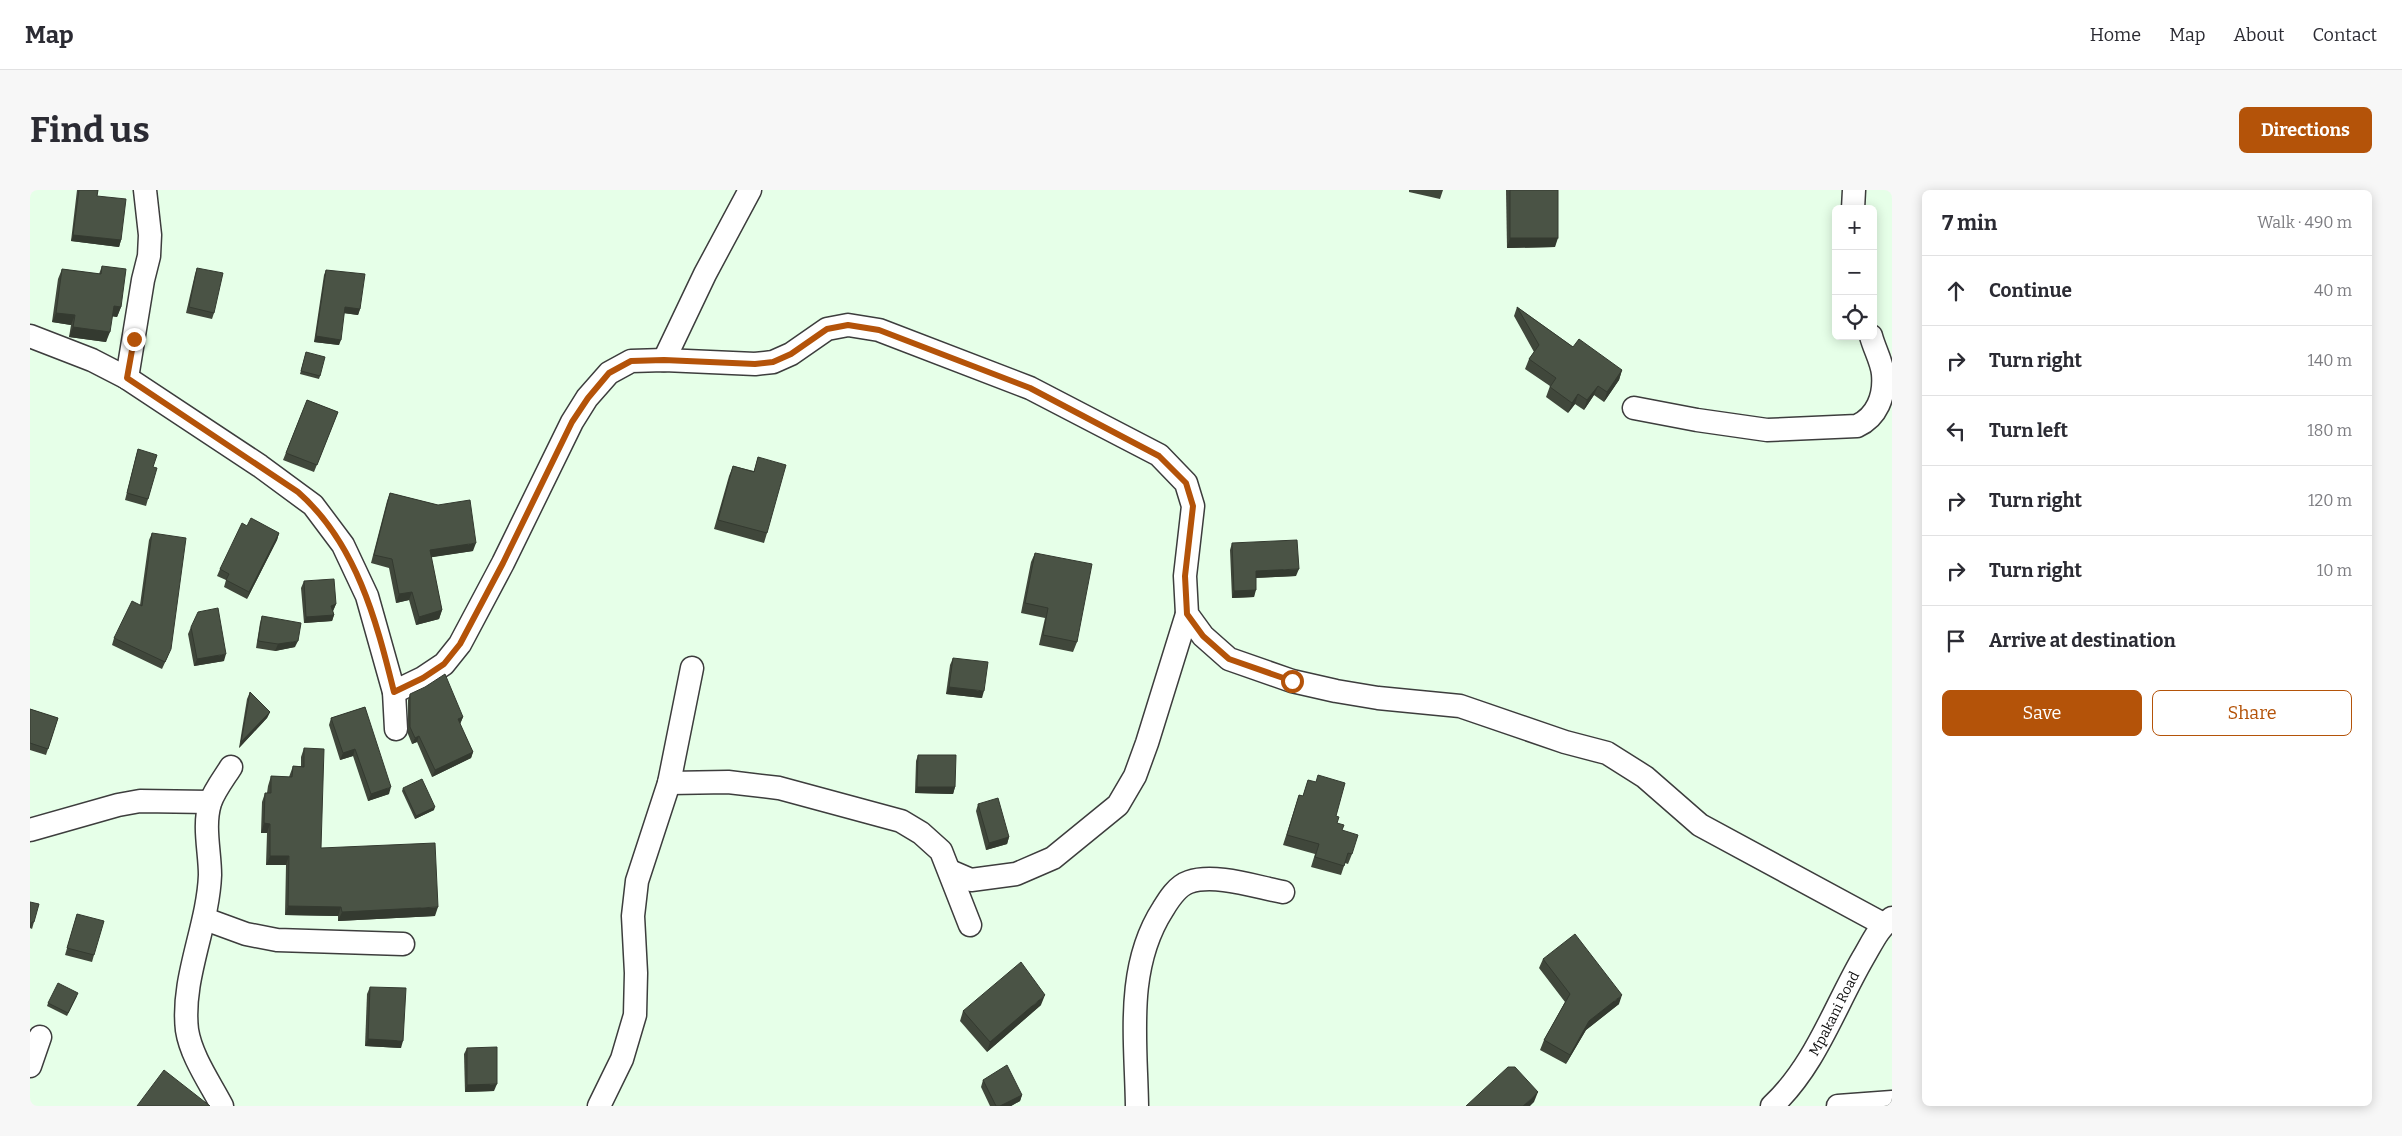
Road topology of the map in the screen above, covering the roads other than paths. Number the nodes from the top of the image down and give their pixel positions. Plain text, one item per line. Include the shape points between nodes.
1 (145, 190) edge
2 (750, 190) edge
3 (1854, 190) edge
4 (1853, 205) edge
5 (30, 336) edge
6 (1871, 340) edge
7 (664, 360) junction
8 (127, 378) junction
9 (1634, 408) dead end
10 (1187, 614) junction
11 (692, 668) dead end
12 (394, 692) junction
13 (396, 729) dead end
14 (231, 767) dead end
15 (669, 783) junction
16 (210, 802) junction
17 (30, 830) edge
18 (950, 871) junction
19 (1283, 892) dead end
20 (205, 918) junction
21 (1887, 921) edge
22 (970, 925) dead end
23 (403, 944) dead end
24 (40, 1037) dead end
25 (30, 1066) edge
26 (1892, 1102) edge
27 (222, 1106) edge
28 (599, 1106) edge
29 (1137, 1106) edge
30 (1772, 1106) edge
31 (1838, 1106) edge

1 - 8 street via 149,256
2 - 7 street
3 - 4 street
5 - 8 street via 92,360
6 - 9 street via 1883,374 1880,400 1870,420 1857,426 1767,430
7 - 10 street via 773,362 791,354 827,329 848,325 879,330 1030,388 1159,456 1186,483 1193,506 1185,576
7 - 12 street via 631,361 609,373 588,398 572,422 460,644 444,664
8 - 12 street via 313,505 343,545 367,596
10 - 18 street via 1147,744 1135,776 1118,805 1053,858 1016,874 972,880
10 - 21 street via 1203,636 1229,659 1292,681 1378,698 1460,706 1607,753 1645,777 1700,825
11 - 15 street
12 - 13 street
14 - 16 street
15 - 18 street via 728,782 779,788 902,821 941,851
15 - 28 street via 637,881 633,916 635,1015 622,1059
16 - 17 street via 140,801
16 - 20 street via 207,819 210,876
18 - 22 street
19 - 29 street via 1210,878 1188,882 1171,895 1151,926 1140,962 1134,1032
20 - 23 street via 246,934 277,940
20 - 27 street via 191,980 187,1032
21 - 30 street, Mpakani Road via 1852,976 1809,1062 1791,1088
24 - 25 street
26 - 31 street

